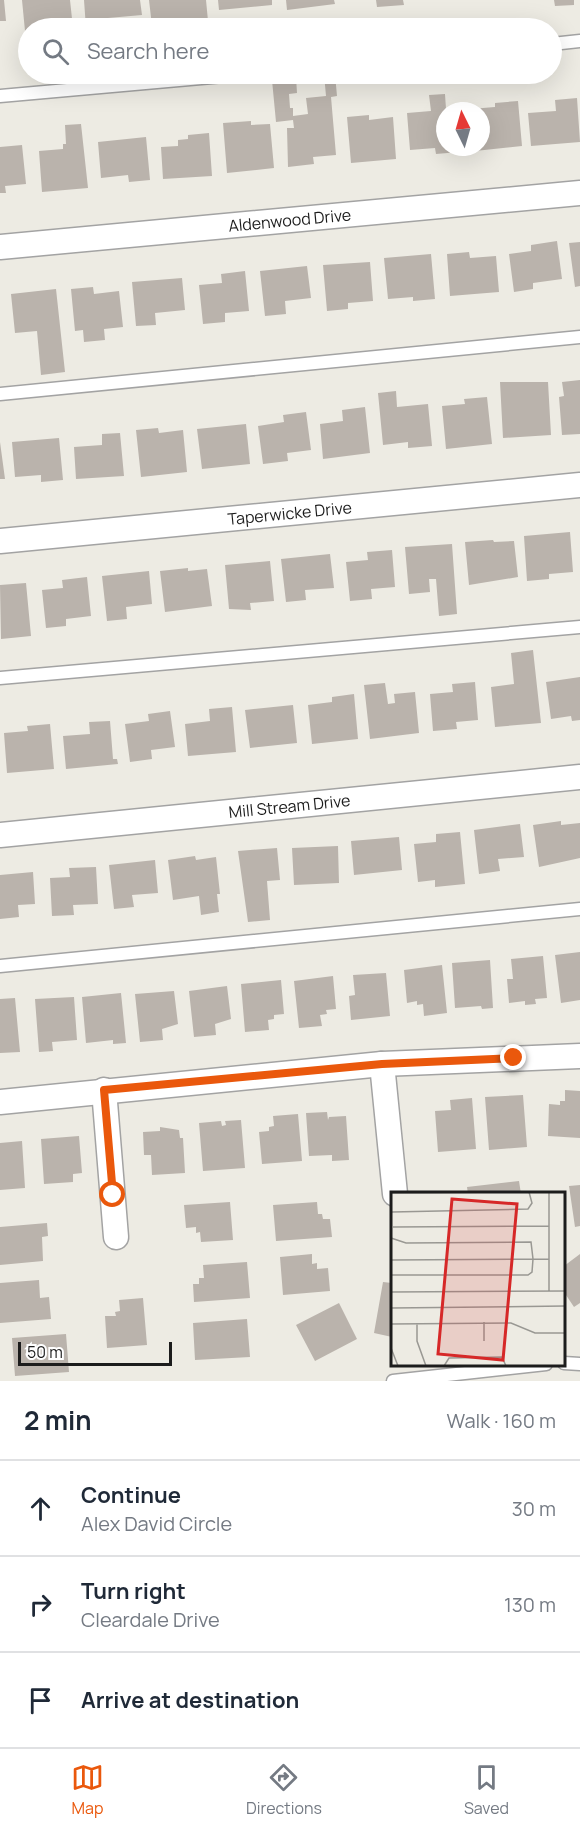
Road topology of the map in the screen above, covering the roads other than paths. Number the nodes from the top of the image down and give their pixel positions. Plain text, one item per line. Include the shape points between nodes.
1 (580, 41) edge
2 (562, 43) edge
3 (134, 84) edge
4 (0, 96) edge
5 (580, 193) edge
6 (0, 247) edge
7 (580, 337) edge
8 (0, 394) edge
9 (580, 485) edge
10 (0, 541) edge
11 (580, 627) edge
12 (0, 678) edge
13 (580, 777) edge
14 (0, 835) edge
15 (580, 909) edge
16 (0, 966) edge
17 (580, 1056) edge
18 (382, 1064) junction
19 (104, 1090) junction
20 (0, 1102) edge
21 (395, 1192) edge
22 (116, 1237) dead end
23 (565, 1363) edge
24 (580, 1364) edge
25 (536, 1366) edge
26 (393, 1381) edge

1 - 2 lane
3 - 4 lane
5 - 6 street, Aldenwood Drive
7 - 8 lane
9 - 10 street, Taperwicke Drive
11 - 12 lane
13 - 14 street, Mill Stream Drive
15 - 16 lane
17 - 18 street
18 - 19 street
18 - 21 street
19 - 20 street
19 - 22 street
23 - 24 lane
25 - 26 lane

